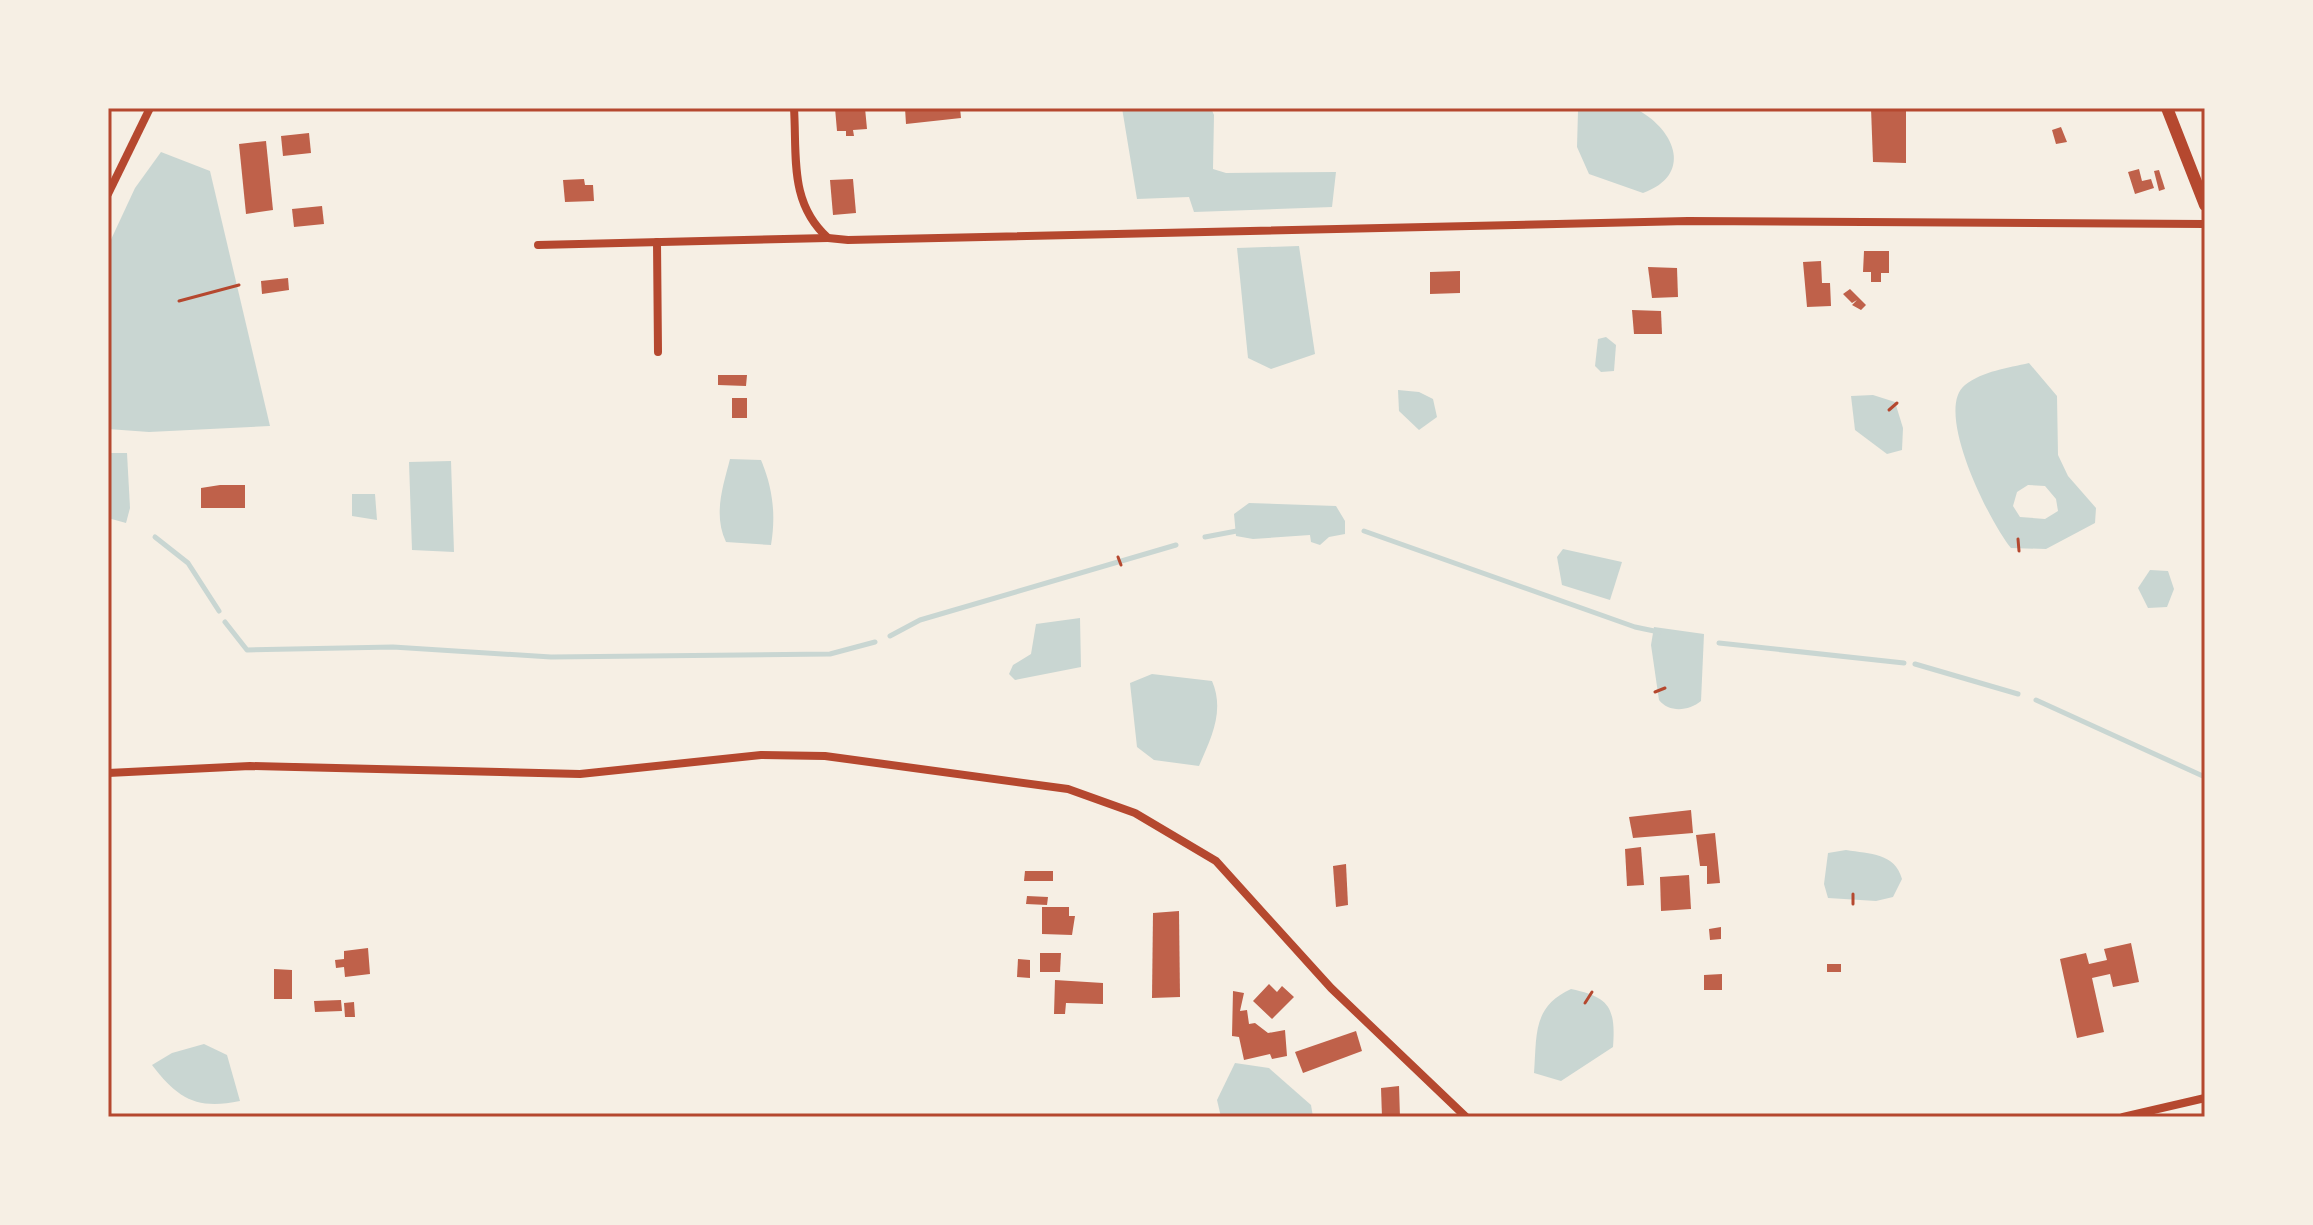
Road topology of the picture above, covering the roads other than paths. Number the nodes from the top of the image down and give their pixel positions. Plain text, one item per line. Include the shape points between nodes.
1 (150, 108) edge
2 (794, 108) edge
3 (2167, 108) edge
4 (108, 194) edge
5 (2205, 205) edge
6 (2205, 224) edge
7 (828, 238) junction
8 (657, 242) junction
9 (538, 245) dead end
10 (658, 352) dead end
11 (108, 773) edge
12 (2205, 1098) edge
13 (1466, 1117) edge
14 (2123, 1117) edge

1 - 4 street
2 - 7 street via 799,196 804,212
3 - 5 main road
6 - 7 street via 1688,221
7 - 8 street
8 - 9 street
8 - 10 street
11 - 13 street via 250,766 580,774 761,755 825,756 1068,789 1135,813 1216,861 1331,988
12 - 14 street

